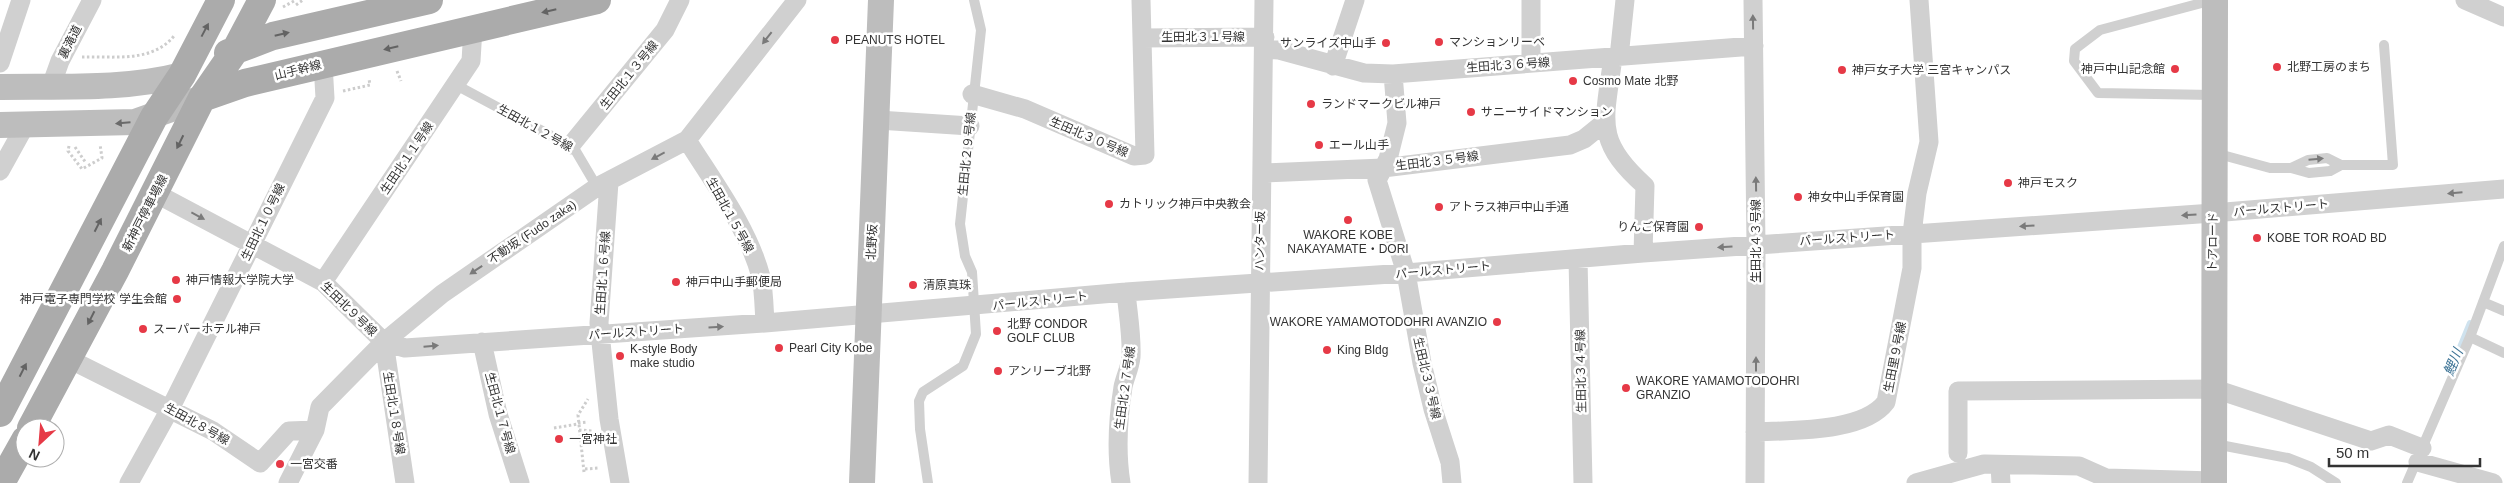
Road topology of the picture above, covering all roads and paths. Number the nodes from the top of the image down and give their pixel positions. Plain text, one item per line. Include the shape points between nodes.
1 (21, 0) edge
2 (92, 0) edge
3 (221, 0) edge
4 (262, 0) edge
5 (303, 0) edge
6 (597, 0) edge
7 (680, 0) edge
8 (797, 0) edge
9 (881, 0) edge
10 (974, 0) edge
11 (1141, 0) edge
12 (1264, 0) edge
13 (1354, 0) edge
14 (1531, 0) edge
15 (1625, 0) edge
16 (1753, 0) edge
17 (1919, 0) edge
18 (2214, 0) edge
19 (2465, 0) edge
20 (397, 3) edge
21 (296, 5) dead end
22 (2504, 17) edge
23 (473, 28) junction
24 (175, 34) dead end
25 (1142, 38) junction
26 (1265, 43) junction
27 (2384, 45) dead end
28 (1754, 46) junction
29 (236, 49) junction
30 (1616, 57) junction
31 (60, 61) junction
32 (0, 62) edge
33 (323, 64) junction
34 (1531, 64) junction
35 (1333, 66) junction
36 (391, 73) dead end
37 (182, 74) junction
38 (1394, 74) junction
39 (401, 81) dead end
40 (456, 85) junction
41 (0, 86) edge
42 (51, 86) junction
43 (972, 94) junction
44 (2214, 95) junction
45 (202, 98) junction
46 (154, 117) junction
47 (878, 120) junction
48 (1605, 122) junction
49 (26, 124) junction
50 (0, 125) edge
51 (970, 126) junction
52 (687, 140) junction
53 (571, 145) junction
54 (2214, 153) junction
55 (102, 158) dead end
56 (86, 163) dead end
57 (1383, 168) junction
58 (0, 170) edge
59 (1262, 172) junction
60 (603, 184) junction
61 (2504, 189) edge
62 (155, 193) junction
63 (2213, 213) junction
64 (1912, 234) junction
65 (252, 245) junction
66 (1756, 245) junction
67 (2504, 246) edge
68 (1643, 253) junction
69 (1578, 258) junction
70 (1406, 273) junction
71 (324, 282) junction
72 (1259, 283) junction
73 (1126, 292) junction
74 (2483, 302) junction
75 (975, 307) junction
76 (2504, 311) edge
77 (868, 315) junction
78 (766, 323) junction
79 (601, 334) junction
80 (2470, 337) junction
81 (384, 342) junction
82 (482, 342) junction
83 (2504, 353) edge
84 (69, 359) junction
85 (2215, 390) junction
86 (593, 395) dead end
87 (170, 408) junction
88 (0, 413) edge
89 (37, 418) edge
90 (588, 422) dead end
91 (578, 424) junction
92 (554, 428) dead end
93 (315, 430) junction
94 (1755, 432) junction
95 (2214, 444) junction
96 (2416, 450) junction
97 (1958, 453) dead end
98 (15, 458) edge
99 (584, 472) dead end
100 (2001, 474) edge
101 (2214, 482) edge
102 (1, 483) edge
103 (129, 483) edge
104 (288, 483) edge
105 (405, 483) edge
106 (518, 483) edge
107 (620, 483) edge
108 (862, 483) edge
109 (928, 483) edge
110 (1120, 483) edge
111 (1258, 483) edge
112 (1452, 483) edge
113 (1583, 483) edge
114 (1755, 483) edge
115 (1916, 483) edge
116 (2336, 483) edge
117 (2407, 483) edge
118 (2493, 483) edge

1 - 32 street
2 - 31 street, 裏滝道
37 -> 3 main road
4 - 29 main road, 新神戸停車場線
5 - 21 path
6 -> 23 main road, 山手幹線
7 - 53 street, 生田北１３号線 via 666,30
8 -> 52 street, 不動坂 (Fudo zaka)
9 - 47 street, 北野坂
10 - 43 lane, 生田北２９号線 via 981,30
11 - 25 street, 生田北３０号線
12 - 26 street, ハンター坂
13 - 35 street
14 - 34 street
15 - 30 street
28 -> 16 street, 生田北４３号線
17 - 64 street, 生田里９号線 via 1929,142 1917,193
18 - 44 street, トアロード
18 - 44 lane via 2100,30 2075,49 2074,61 2098,93
19 - 22 street
29 -> 20 main road
23 -> 33 main road, 山手幹線
23 - 40 street, 生田北１１号線 via 470,61
24 - 31 path via 165,47 145,56 82,57 75,61
25 - 26 street, 生田北３１号線
25 - 43 street, 生田北３０号線 via 1144,155 1134,156 1025,109
26 - 35 street, 生田北３６号線
26 - 59 street, ハンター坂
27 - 54 lane via 2393,165 2341,165 2327,158 2308,160 2291,168 2270,168
28 - 30 street, 生田北３６号線
66 -> 28 street, 生田北４３号線
29 - 37 main road
29 - 45 main road, 新神戸停車場線
30 - 34 street, 生田北３６号線
30 - 48 street
31 - 42 street, 裏滝道
33 - 45 main road, 山手幹線 via 245,83
33 - 65 street, 生田北１０号線 via 325,98
34 - 38 street, 生田北３６号線
35 - 38 street, 生田北３６号線 via 1364,73
36 - 39 path via 398,71
37 - 42 street via 133,83
37 - 46 main road
38 - 57 street, 生田北３３号線 via 1397,123
40 - 53 lane, 生田北１２号線
40 - 71 street, 生田北１１号線
41 - 42 street
43 - 51 lane, 生田北２９号線
44 - 54 street, トアロード
45 - 46 street, 山手幹線
45 -> 62 main road, 新神戸停車場線
46 -> 49 street, 山手幹線 via 114,124
88 -> 46 main road
47 - 51 street
47 - 77 street, 北野坂
48 - 57 street, 生田北３５号線 via 1570,145
48 - 68 street via 1609,143 1626,169 1645,186
49 - 50 street, 山手幹線
49 - 58 street
51 - 75 lane, 生田北２９号線 via 960,224 972,272
52 -> 60 street, 不動坂 (Fudo zaka)
52 - 78 street, 生田北１５号線 via 750,247 761,278
53 - 60 lane, 生田北１２号線
54 - 63 street, トアロード
55 - 56 path via 82,169 68,151 69,145 74,146
57 - 59 street, 生田北３５号線
57 - 70 street, 生田北３３号線 via 1377,180
59 - 72 street, ハンター坂
60 - 79 street, 生田北１６号線
60 -> 81 street, 不動坂 (Fudo zaka) via 442,294
61 -> 63 street, パールストリート
62 -> 65 street, 生田北９号線
62 -> 84 main road, 新神戸停車場線
63 -> 64 street, パールストリート
63 - 85 street, トアロード
64 - 66 street, パールストリート
64 - 94 street, 生田里９号線 via 1912,268 1886,402 1880,410 1859,421 1820,428
65 - 71 street, 生田北９号線
65 - 87 street, 生田北１０号線
66 -> 68 street, パールストリート
94 -> 66 street, 生田北４３号線
67 - 74 lane
68 - 69 street, パールストリート
69 - 70 street, パールストリート
69 - 113 street, 生田北３４号線
70 - 72 street, パールストリート
70 - 112 street, 生田北３３号線 via 1422,363 1450,462
71 - 81 street, 生田北９号線
72 - 73 street, パールストリート
72 - 111 street, ハンター坂
73 - 75 street, パールストリート
73 - 110 street, 生田北２７号線 via 1131,352 1123,387 1118,463
74 - 76 lane
74 - 80 lane
75 - 77 street, パールストリート
75 - 109 lane, 生田北２９号線 via 976,334 963,366 923,392 919,401
77 - 78 street, パールストリート
77 - 108 street, 北野坂
79 -> 78 street, パールストリート
79 - 82 street, パールストリート
79 - 107 street, 生田北１６号線 via 609,418
80 - 83 lane
80 - 96 lane
81 -> 82 street, パールストリート via 405,348
81 - 93 street, 不動坂 (Fudo zaka) via 320,407
81 - 105 street, 生田北１８号線
82 - 106 street, 生田北１７号線
84 - 87 street, 生田北８号線
84 - 89 main road, 新神戸停車場線
85 - 95 street, トアロード
85 - 96 street via 2372,441 2388,435
85 - 97 street via 1958,391
86 - 91 path via 578,415
87 - 93 street, 生田北８号線 via 260,462 289,431
87 - 103 street, 生田北１０号線
90 - 91 path
91 - 92 path
91 - 99 path
93 - 104 street, 不動坂 (Fudo zaka)
94 - 114 street, 生田北４３号線
95 - 101 street, トアロード
95 - 116 lane via 2288,458 2311,467
96 - 117 lane
96 - 118 street
98 - 102 main road
100 - 101 street via 2079,466 2106,478
100 - 115 street via 1984,464

